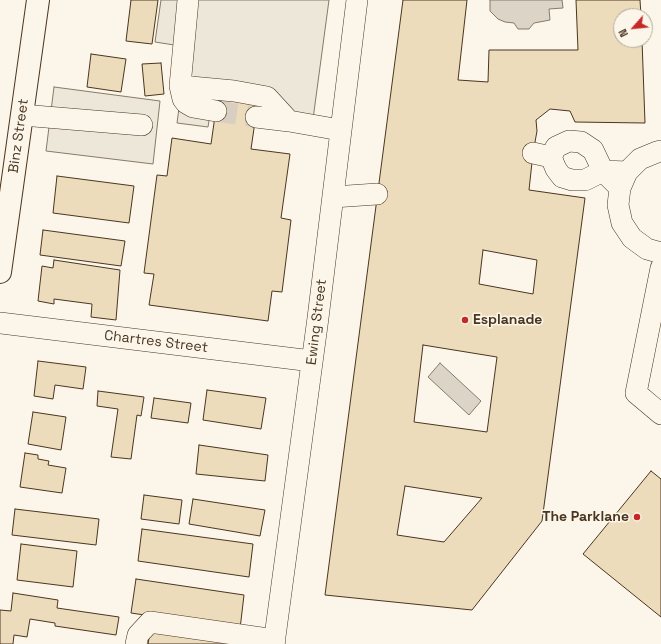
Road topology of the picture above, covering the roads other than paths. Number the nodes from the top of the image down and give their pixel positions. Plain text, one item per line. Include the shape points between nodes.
1 (38, 0) edge
2 (188, 0) edge
3 (357, 0) edge
4 (180, 86) junction
5 (216, 111) tunnel mouth
6 (22, 115) junction
7 (256, 117) tunnel mouth
8 (289, 121) junction
9 (142, 124) dead end
10 (340, 130) junction
11 (661, 151) edge
12 (603, 171) junction
13 (624, 180) junction
14 (377, 194) dead end
15 (333, 198) junction
16 (661, 253) edge
17 (661, 268) edge
18 (0, 272) edge
19 (657, 308) edge
20 (0, 323) edge
21 (312, 361) junction
22 (661, 414) edge
23 (275, 642) edge
24 (136, 644) edge

1 - 6 main road, Binz Street
2 - 4 street
3 - 10 street, Ewing Street
4 - 5 street via 186,103 193,107
4 - 8 street via 267,97
6 - 9 street
6 - 18 main road, Binz Street
7 - 8 street
8 - 10 street
10 - 15 street, Ewing Street
11 - 13 street via 640,159
12 - 12 street via 593,150 581,142 568,141 542,155 562,178 585,180
12 - 13 street
13 - 16 street via 618,205 622,223 632,238 647,249
14 - 15 street
15 - 21 street, Ewing Street
17 - 19 street
19 - 22 street via 636,393
20 - 21 street, Chartres Street
21 - 23 street, Ewing Street
23 - 24 street via 150,622 138,635

